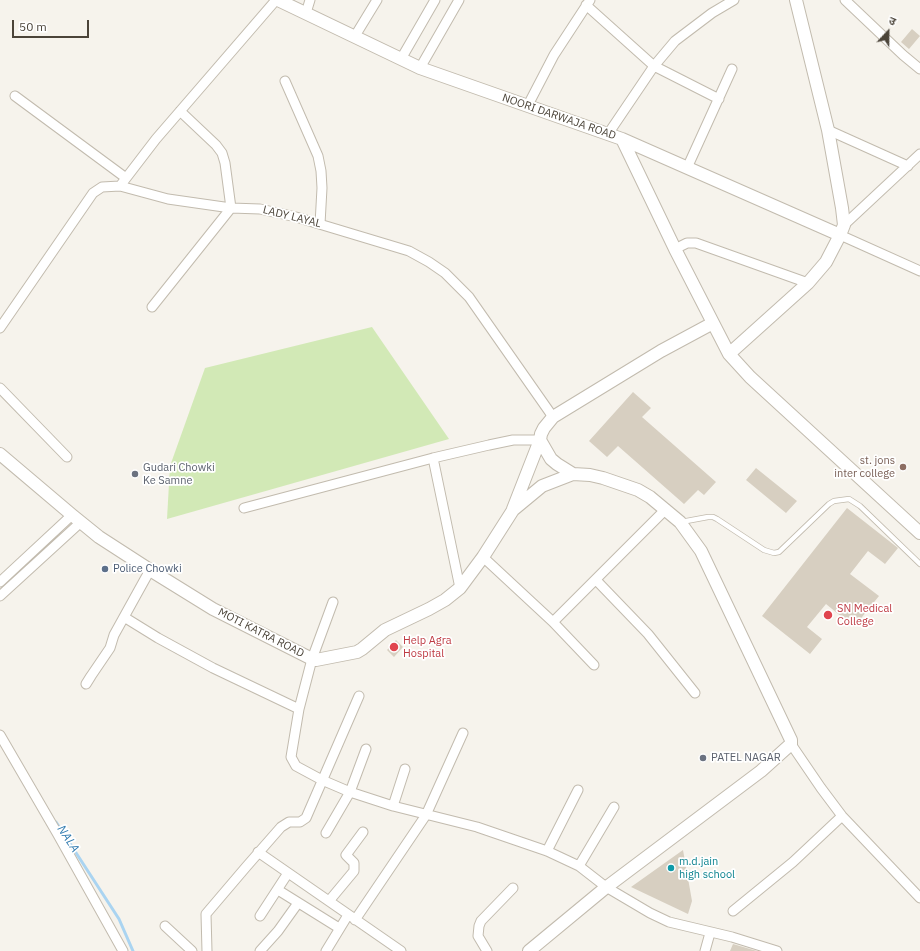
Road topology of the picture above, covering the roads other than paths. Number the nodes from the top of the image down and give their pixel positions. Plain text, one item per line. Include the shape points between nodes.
1 (277, 0) edge
2 (310, 0) edge
3 (377, 0) edge
4 (436, 0) edge
5 (459, 0) edge
6 (734, 0) edge
7 (796, 0) edge
8 (845, 0) edge
9 (588, 3) edge
10 (306, 13) junction
11 (355, 36) junction
12 (401, 59) junction
13 (654, 66) junction
14 (420, 68) junction
15 (732, 69) dead end
16 (920, 69) edge
17 (285, 82) dead end
18 (15, 96) dead end
19 (719, 99) junction
20 (528, 105) junction
21 (180, 111) junction
22 (828, 130) junction
23 (608, 134) junction
24 (622, 139) junction
25 (920, 154) edge
26 (908, 166) junction
27 (687, 168) junction
28 (126, 178) junction
29 (120, 186) junction
30 (231, 208) junction
31 (320, 224) junction
32 (842, 230) junction
33 (675, 249) junction
34 (920, 271) edge
35 (808, 283) junction
36 (152, 307) dead end
37 (713, 323) junction
38 (0, 328) edge
39 (729, 354) junction
40 (0, 388) edge
41 (553, 417) junction
42 (540, 440) junction
43 (0, 454) edge
44 (67, 457) dead end
45 (433, 458) junction
46 (573, 474) junction
47 (244, 508) dead end
48 (666, 509) junction
49 (513, 510) junction
50 (77, 519) junction
51 (680, 522) junction
52 (920, 533) edge
53 (483, 557) junction
54 (920, 564) edge
55 (150, 570) junction
56 (596, 580) junction
57 (0, 582) edge
58 (460, 588) junction
59 (0, 596) edge
60 (333, 602) dead end
61 (124, 617) junction
62 (553, 622) junction
63 (312, 659) junction
64 (594, 665) dead end
65 (86, 684) dead end
66 (695, 693) dead end
67 (359, 696) dead end
68 (299, 709) junction
69 (463, 734) dead end
70 (0, 735) edge
71 (791, 744) junction
72 (366, 749) dead end
73 (405, 769) dead end
74 (322, 780) junction
75 (578, 790) dead end
76 (350, 792) junction
77 (393, 806) junction
78 (614, 808) dead end
79 (426, 815) junction
80 (842, 816) junction
81 (363, 832) dead end
82 (326, 833) dead end
83 (546, 851) junction
84 (258, 852) junction
85 (579, 866) junction
86 (288, 873) junction
87 (606, 887) junction
88 (513, 888) dead end
89 (278, 890) junction
90 (920, 898) edge
91 (329, 901) junction
92 (298, 903) junction
93 (733, 911) dead end
94 (260, 916) dead end
95 (351, 917) junction
96 (165, 926) dead end
97 (339, 928) junction
98 (710, 933) junction
99 (123, 951) edge
100 (192, 951) edge
101 (207, 951) edge
102 (260, 951) edge
103 (326, 951) edge
104 (401, 951) edge
105 (487, 951) edge
106 (529, 951) edge
107 (704, 951) edge
108 (777, 951) edge

1 - 10 street, NOORI DARWAJA ROAD
1 - 21 street
2 - 10 street
3 - 11 street
4 - 12 street
5 - 14 street
6 - 13 street via 680,37
7 - 22 street
8 - 16 street
9 - 13 street
9 - 20 street via 554,55
10 - 11 street, NOORI DARWAJA ROAD
11 - 12 street, NOORI DARWAJA ROAD
12 - 14 street, NOORI DARWAJA ROAD
13 - 19 street
13 - 23 street
14 - 20 street, NOORI DARWAJA ROAD
15 - 19 street
17 - 31 street via 318,156 322,188
18 - 28 street
19 - 27 street
20 - 23 street, NOORI DARWAJA ROAD
21 - 28 street
21 - 30 street via 222,153
22 - 26 street
22 - 32 street
23 - 24 street, NOORI DARWAJA ROAD
24 - 27 street, NOORI DARWAJA ROAD
24 - 33 street
25 - 26 street
26 - 32 street
27 - 32 street, NOORI DARWAJA ROAD
28 - 29 street
29 - 30 street, LADY LAYAL via 155,196
29 - 38 street, LADY LAYAL via 102,187 94,193
30 - 31 street, LADY LAYAL via 260,209
30 - 36 street
31 - 41 street, LADY LAYAL via 409,251 445,273 469,297
32 - 34 street
32 - 35 street via 826,262
33 - 35 street via 687,243 696,243
33 - 37 street
35 - 39 street
37 - 39 street
37 - 41 street via 661,351
39 - 52 street via 750,377
40 - 44 street
41 - 42 street via 544,428
42 - 45 street via 513,440
42 - 46 street via 551,459
42 - 49 street
43 - 50 street, MOTI KATRA ROAD
45 - 47 street
45 - 58 street
46 - 48 street via 603,478 638,490
46 - 49 street, MOTI KATRA ROAD via 542,486
48 - 51 street
48 - 56 street
49 - 53 street, MOTI KATRA ROAD
50 - 55 street, MOTI KATRA ROAD
50 - 57 street
50 - 59 street
51 - 54 lane via 713,517 774,554 829,504 848,499 860,506
51 - 71 street via 701,551
53 - 58 street, MOTI KATRA ROAD
53 - 62 street
55 - 61 street
55 - 63 street, MOTI KATRA ROAD via 213,609
56 - 62 street
56 - 66 street via 648,634
58 - 63 street, MOTI KATRA ROAD via 429,609 385,630 362,649 339,656
60 - 63 street
61 - 65 street via 110,648
61 - 68 street via 213,668
62 - 64 street
63 - 68 street
67 - 74 street
68 - 74 street via 291,757 296,766
69 - 79 street
70 - 99 street
71 - 80 street
71 - 87 street via 761,771
72 - 76 street
73 - 77 street
74 - 76 street
74 - 84 street via 306,818 300,822 286,824
75 - 83 street
76 - 77 street
76 - 82 street
77 - 79 street
78 - 85 street
79 - 83 street via 476,827
79 - 95 street
80 - 90 street
80 - 93 street via 793,862
81 - 91 street via 346,855 354,863 354,871
83 - 85 street
84 - 86 street
84 - 101 street via 206,914
85 - 87 street
86 - 89 street
86 - 91 street
87 - 98 street via 669,922
87 - 106 street
88 - 105 street via 481,921 478,936
89 - 92 street
89 - 94 street
91 - 95 street
92 - 97 street
92 - 102 street
95 - 97 street
95 - 104 street
96 - 100 street
97 - 103 street
98 - 107 street
98 - 108 street

